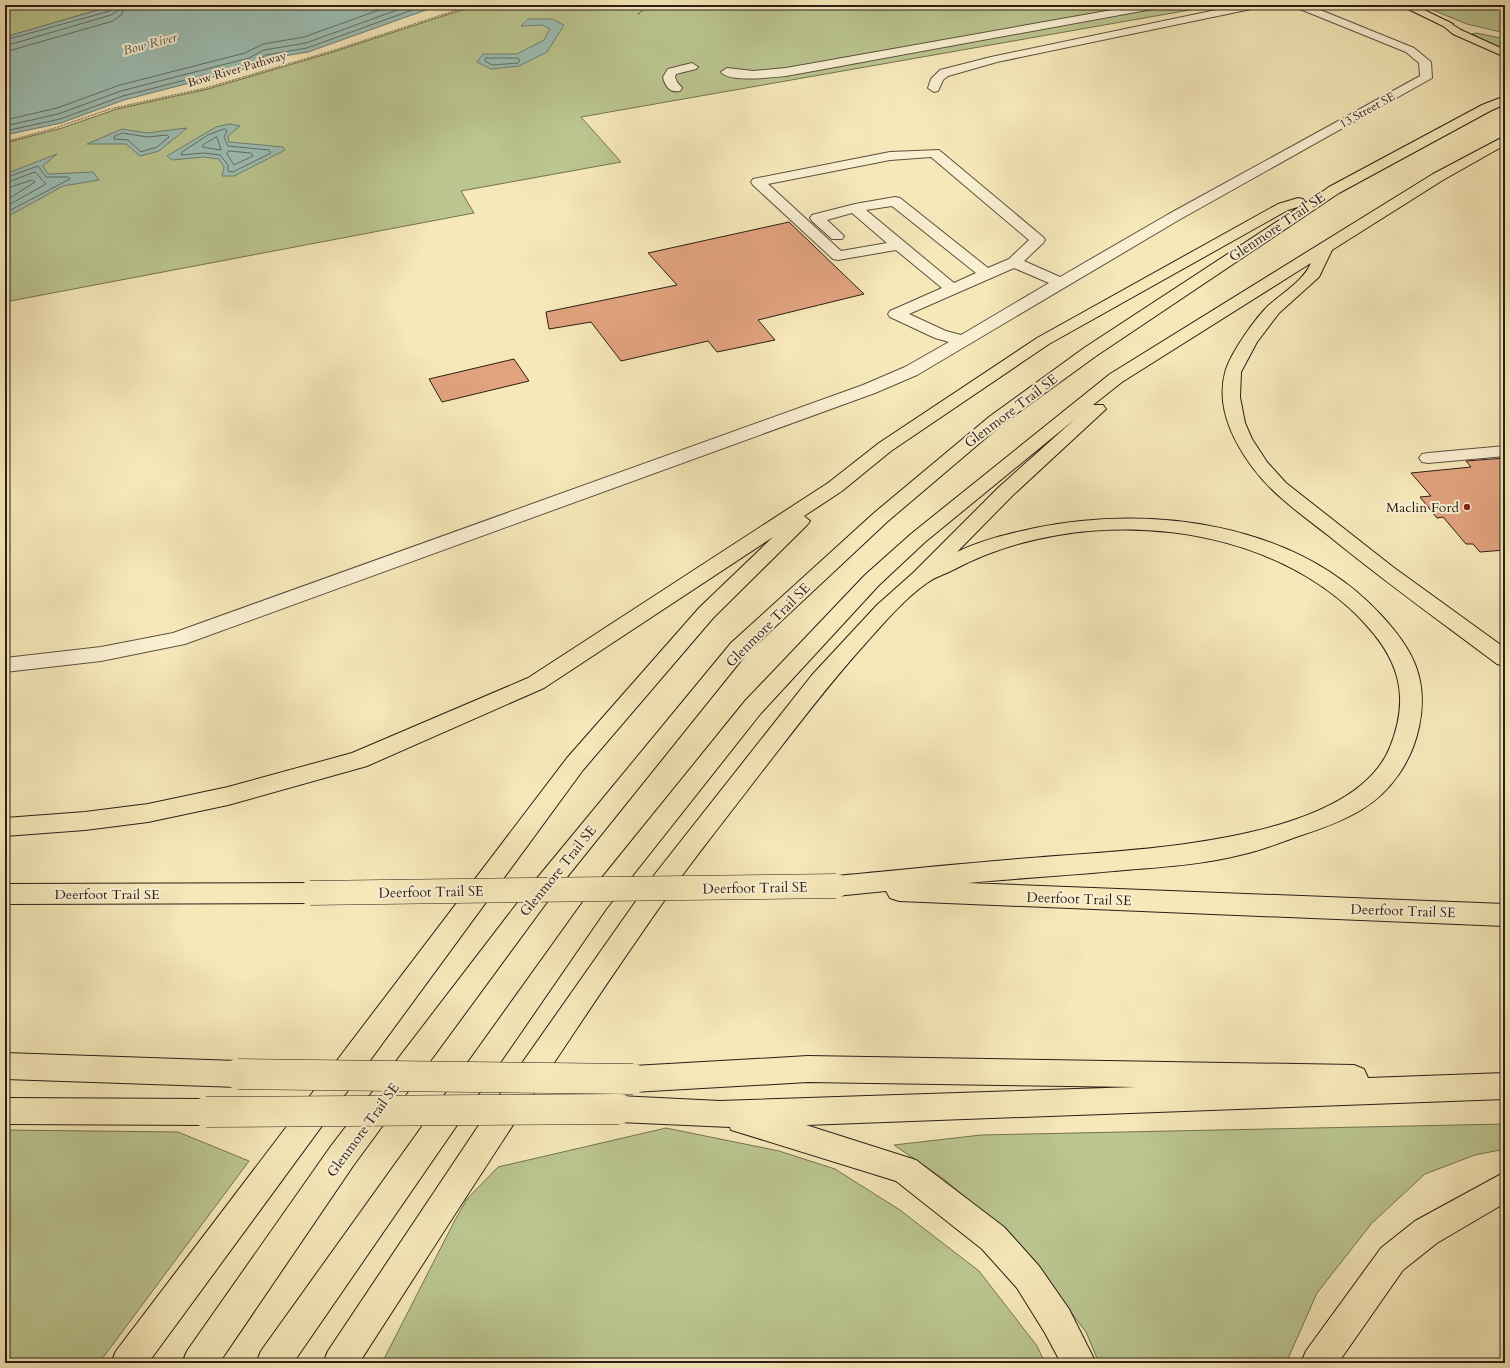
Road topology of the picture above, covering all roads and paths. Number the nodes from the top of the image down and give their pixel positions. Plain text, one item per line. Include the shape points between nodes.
1 (472, 5) edge
2 (649, 5) edge
3 (1158, 5) edge
4 (1256, 5) edge
5 (1299, 5) edge
6 (1405, 5) edge
7 (638, 14) dead end
8 (1447, 24) junction
9 (1484, 32) dead end
10 (1505, 54) edge
11 (692, 66) dead end
12 (726, 72) dead end
13 (676, 88) dead end
14 (934, 88) dead end
15 (1505, 88) edge
16 (1505, 100) edge
17 (1486, 108) junction
18 (1505, 140) edge
19 (5, 142) edge
20 (1496, 160) dead end
21 (1438, 177) junction
22 (1334, 190) junction
23 (855, 208) junction
24 (898, 245) junction
25 (1325, 248) junction
26 (856, 253) junction
27 (1014, 262) junction
28 (987, 274) junction
29 (1061, 282) junction
30 (952, 290) junction
31 (962, 340) junction
32 (1116, 378) junction
33 (1505, 451) edge
34 (1428, 458) dead end
35 (835, 487) junction
36 (920, 578) junction
37 (1505, 659) edge
38 (5, 665) edge
39 (5, 827) edge
40 (836, 886) junction
41 (5, 894) edge
42 (1505, 914) edge
43 (5, 1066) edge
44 (1505, 1082) edge
45 (1505, 1086) edge
46 (5, 1111) edge
47 (720, 1114) junction
48 (1505, 1187) edge
49 (365, 1326) junction
50 (128, 1363) edge
51 (199, 1363) edge
52 (273, 1363) edge
53 (340, 1363) edge
54 (353, 1363) edge
55 (1079, 1363) edge
56 (1318, 1363) edge

1 - 19 path, Bow River Pathway via 332,51 206,88 110,109
2 - 7 path
3 - 12 lane via 786,72
4 - 14 lane via 995,59 944,73 937,79
5 - 29 lane, 13 Street SE via 1410,50 1425,62 1426,78
6 - 8 main road
8 - 9 main road
8 - 10 main road via 1457,32
11 - 13 lane via 672,72 669,77 671,84
15 - 17 main road
16 - 17 main road, Glenmore Trail SE
17 - 22 main road, Glenmore Trail SE
18 - 21 main road
20 - 21 main road via 1464,172
21 - 25 main road
22 - 35 main road via 1283,207 1043,341 885,447
22 - 51 main road, Glenmore Trail SE via 1090,352 995,421 881,517 739,648 519,921 342,1156
23 - 24 lane
23 - 26 lane via 817,218
23 - 28 lane via 895,202
24 - 26 lane
24 - 30 lane
25 - 32 main road
25 - 37 main road via 1314,274 1273,310 1249,341 1233,372 1231,397 1236,423 1243,439 1279,487 1386,572
26 - 27 lane via 838,256 758,182 890,156 934,153 1038,240
27 - 28 lane
27 - 29 lane
28 - 30 lane
29 - 31 lane
30 - 31 lane via 896,314 940,335
31 - 38 lane via 911,372 869,389 177,639 101,654
32 - 36 main road via 1105,402 1005,492
32 - 52 main road via 1041,436 918,538 872,580 753,707 597,902
33 - 34 lane
35 - 39 main road via 536,683 359,760 228,796 148,813
35 - 50 main road via 706,613 575,764
36 - 40 main road via 987,547 1030,535 1084,527 1132,524 1170,527 1207,532 1251,544 1285,557 1330,582 1379,626 1394,645 1412,686 1407,731 1394,764 1381,783 1352,804 1306,825 1240,846 1115,861
36 - 49 main road via 884,610 820,680 664,881 499,1120
40 - 41 main road, Deerfoot Trail SE, bridge
40 - 42 main road, Deerfoot Trail SE via 910,892
43 - 44 main road, bridge via 238,1074 633,1079 808,1069
45 - 47 main road
46 - 47 main road, bridge via 619,1109
47 - 55 main road via 905,1170 993,1238 1028,1277 1057,1321
48 - 56 main road via 1426,1232 1392,1259
49 - 53 main road
49 - 54 main road

